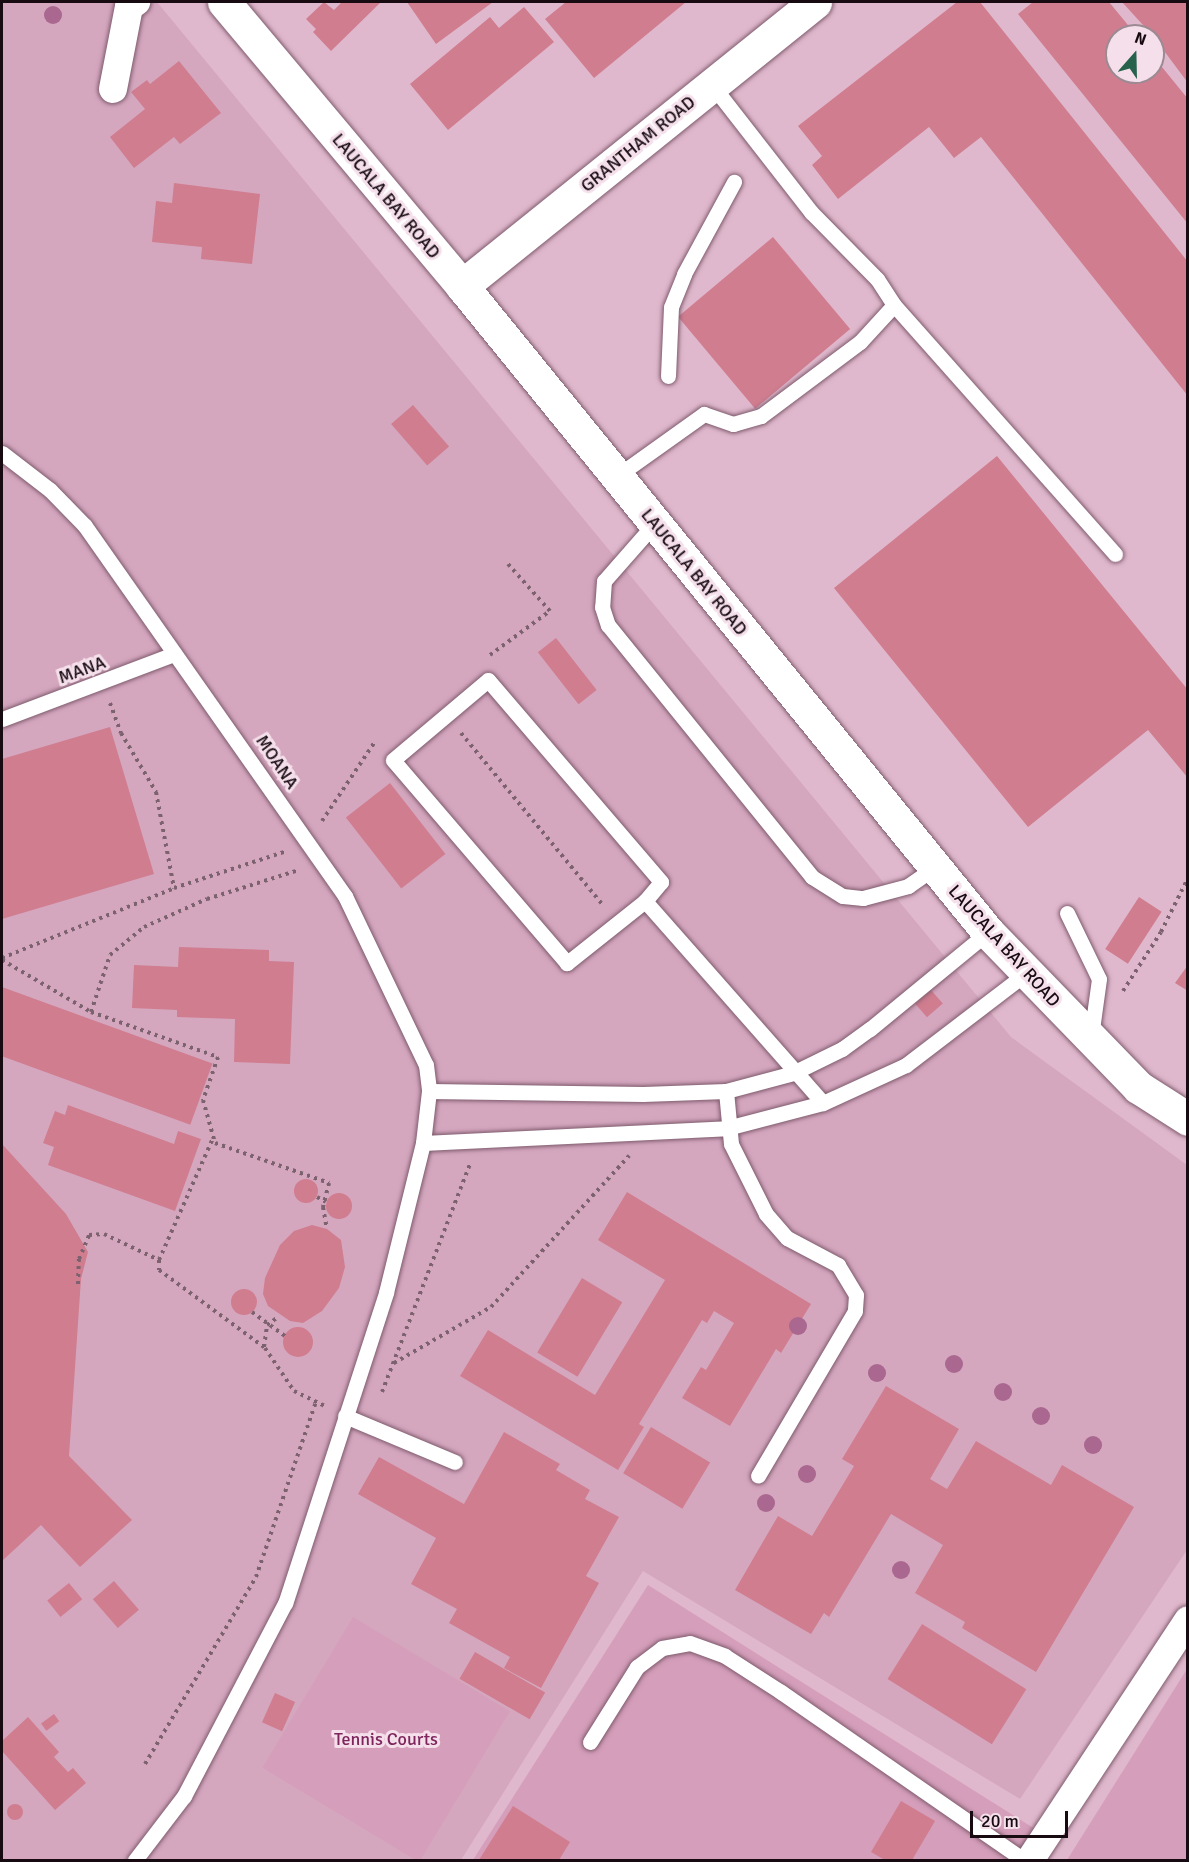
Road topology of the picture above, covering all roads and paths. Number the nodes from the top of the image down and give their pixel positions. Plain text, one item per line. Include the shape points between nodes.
1 (136, 2) edge
2 (224, 2) edge
3 (815, 2) edge
4 (712, 85) junction
5 (113, 89) dead end
6 (734, 182) dead end
7 (462, 286) junction
8 (894, 305) junction
9 (668, 376) dead end
10 (2, 453) edge
11 (616, 476) junction
12 (655, 524) junction
13 (1115, 554) dead end
14 (174, 654) junction
15 (103, 684) junction
16 (447, 716) junction
17 (2, 719) edge
18 (317, 857) junction
19 (935, 867) junction
20 (1188, 878) edge
21 (174, 888) junction
22 (645, 901) junction
23 (1067, 913) dead end
24 (617, 922) junction
25 (988, 932) junction
26 (2, 959) edge
27 (1024, 974) junction
28 (1099, 979) junction
29 (91, 1012) junction
30 (1090, 1040) junction
31 (793, 1073) junction
32 (429, 1091) junction
33 (726, 1091) junction
34 (823, 1103) junction
35 (1188, 1119) edge
36 (727, 1128) junction
37 (213, 1136) junction
38 (423, 1143) junction
39 (637, 1147) dead end
40 (317, 1197) dead end
41 (325, 1200) junction
42 (327, 1229) dead end
43 (159, 1260) dead end
44 (252, 1312) dead end
45 (278, 1317) dead end
46 (267, 1325) junction
47 (285, 1336) dead end
48 (264, 1348) dead end
49 (393, 1363) dead end
50 (316, 1402) dead end
51 (345, 1416) junction
52 (455, 1462) dead end
53 (758, 1476) dead end
54 (1188, 1620) edge
55 (590, 1742) dead end
56 (145, 1764) dead end
57 (135, 1860) edge
58 (1024, 1860) edge
59 (1030, 1860) edge

1 - 5 street via 129,8
2 - 7 main road, LAUCALA BAY ROAD
3 - 4 main road, GRANTHAM ROAD
4 - 7 main road, GRANTHAM ROAD
4 - 8 lane via 811,212 877,279
6 - 9 lane via 684,274 671,307
7 - 11 main road, LAUCALA BAY ROAD
8 - 11 lane via 860,342 761,416 733,424 704,414
8 - 13 lane
10 - 14 lane, MOANA via 50,490 85,526
11 - 12 main road, LAUCALA BAY ROAD
12 - 19 main road, LAUCALA BAY ROAD
12 - 19 lane via 604,581 602,608 608,625 804,868 828,889 843,896 863,898 908,886
14 - 15 lane, MANA
14 - 18 lane, MOANA
15 - 17 lane, MANA
15 - 21 path via 121,733 156,792
16 - 22 lane via 488,680 661,882
16 - 24 path
16 - 24 lane via 393,760 567,963
18 - 21 path via 288,851
18 - 29 path via 144,927 110,955
18 - 32 lane, MOANA via 345,897 426,1065
19 - 25 main road, LAUCALA BAY ROAD
20 - 28 path via 1161,932 1122,993
21 - 26 path
22 - 24 lane
22 - 31 lane
23 - 28 lane
25 - 27 main road, LAUCALA BAY ROAD
25 - 31 lane via 870,1029 842,1049
26 - 29 path
27 - 30 main road, LAUCALA BAY ROAD
27 - 34 lane via 906,1065
28 - 30 lane
29 - 37 path via 219,1057 203,1100
30 - 35 main road, LAUCALA BAY ROAD via 1138,1087
31 - 33 lane
31 - 34 lane
32 - 33 lane via 643,1094
32 - 38 lane, MOANA
33 - 36 lane
34 - 36 lane
36 - 38 lane
36 - 53 lane via 750,1186 766,1214 787,1238 838,1265 856,1295 855,1311
37 - 41 path via 215,1143 232,1151 329,1183
37 - 43 path
38 - 51 lane, MOANA via 386,1293
39 - 49 path via 490,1307
40 - 41 path
41 - 42 path
44 - 46 path
45 - 46 path
46 - 47 path
46 - 48 path
50 - 56 path via 256,1577
51 - 52 lane
51 - 57 lane, MOANA via 285,1603 184,1796
54 - 59 street
55 - 58 lane via 637,1667 662,1647 690,1643 725,1656 753,1674

